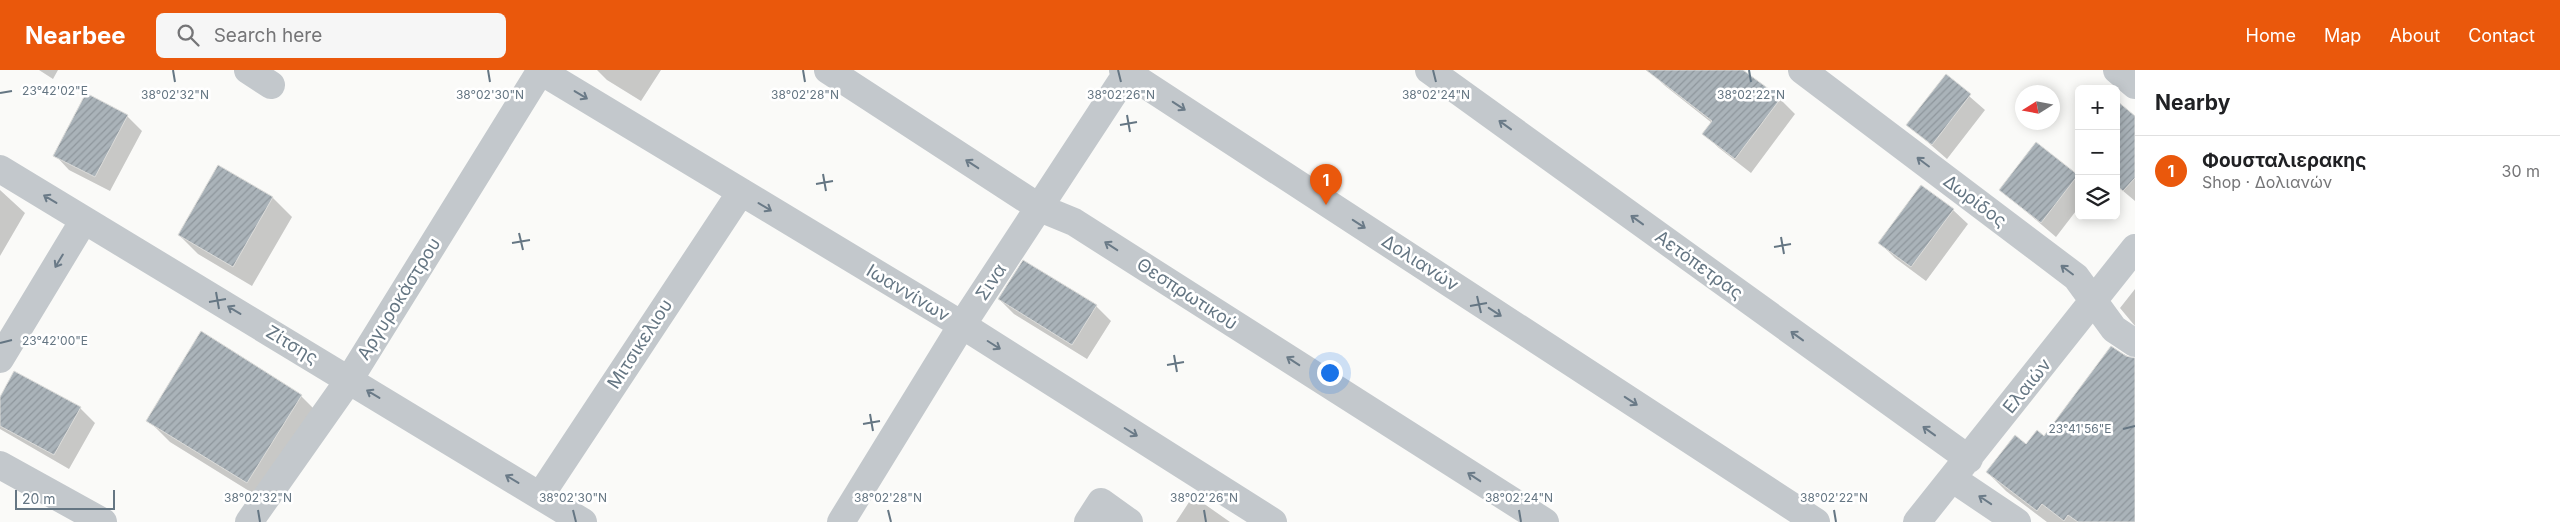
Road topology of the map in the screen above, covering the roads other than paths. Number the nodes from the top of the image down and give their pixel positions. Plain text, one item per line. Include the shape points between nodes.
1 (248, 70) edge
2 (540, 70) edge
3 (828, 70) edge
4 (1429, 70) edge
5 (1802, 70) edge
6 (2117, 70) edge
7 (1126, 71) edge
8 (271, 85) dead end
9 (2135, 85) edge
10 (0, 169) edge
11 (741, 192) junction
12 (1040, 208) junction
13 (84, 220) junction
14 (2135, 248) edge
15 (2094, 302) junction
16 (962, 325) junction
17 (2135, 343) edge
18 (0, 359) edge
19 (349, 380) junction
20 (0, 465) edge
21 (1961, 469) junction
22 (540, 496) junction
23 (103, 522) edge
24 (250, 522) edge
25 (583, 522) edge
26 (841, 522) edge
27 (1088, 522) edge
28 (1129, 522) edge
29 (1273, 522) edge
30 (1545, 522) edge
31 (1816, 522) edge
32 (1918, 522) edge
33 (2017, 522) edge

1 - 8 street
2 -> 11 street, Ιωαννίνων
2 - 19 street, Αργυροκάστρου
12 -> 3 street, Θεσπρωτικού
21 -> 4 street, Αετόπετρας
15 -> 5 street, Δωρίδος via 2076,277
6 - 9 street
7 - 12 street, Σινα
7 -> 31 street, Δολιανών
13 -> 10 street, Ζίτσης
11 -> 16 street, Ιωαννίνων
11 - 22 street, Μιτσικελιου
12 - 16 street, Σινα
30 -> 12 street, Θεσπρωτικού via 1074,222
13 -> 18 street
19 -> 13 street, Ζίτσης
14 - 15 street, Ελαιών
15 - 17 street, Δωρίδος via 2114,329
15 - 21 street, Ελαιών
16 - 26 street, Σινα
16 -> 29 street, Ιωαννίνων
22 -> 19 street, Ζίτσης
19 - 24 street, Αργυροκάστρου
20 - 23 street
21 - 32 street, Ελαιών
33 -> 21 street, Αετόπετρας
22 - 25 street, Ζίτσης
27 - 28 street via 1101,502

